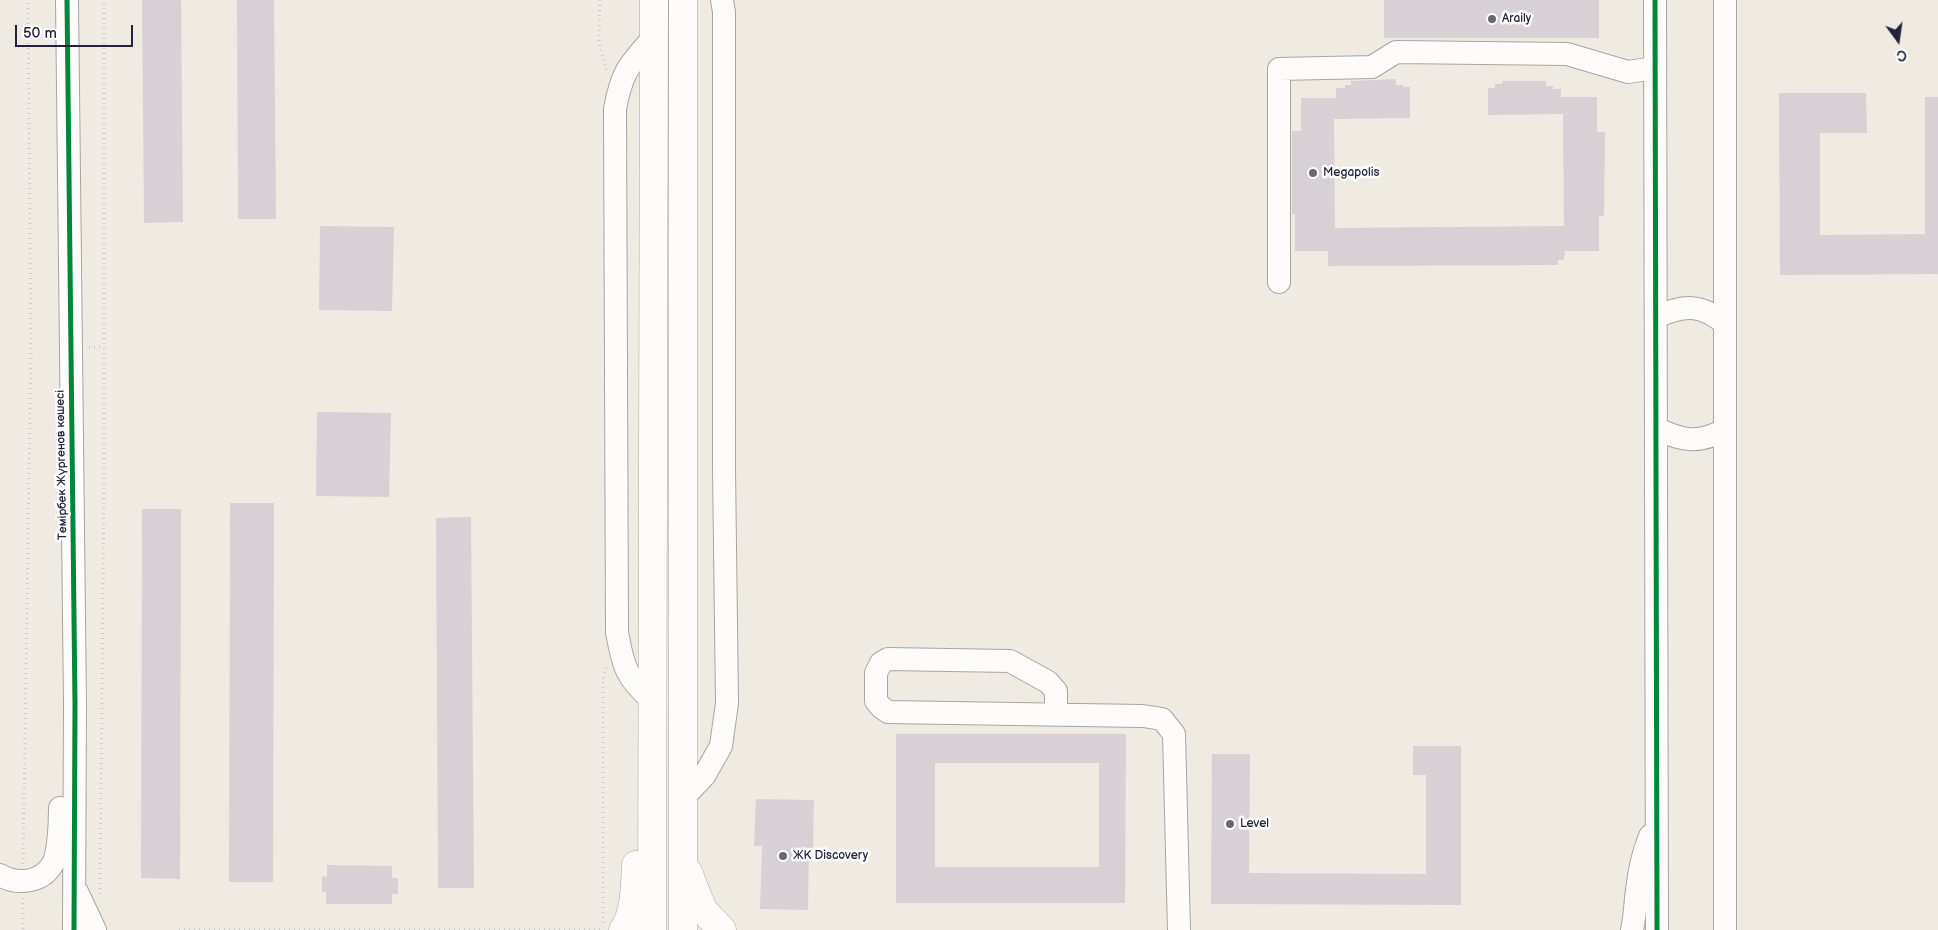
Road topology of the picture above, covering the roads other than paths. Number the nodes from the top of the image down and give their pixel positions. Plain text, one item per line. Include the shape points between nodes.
1 (67, 0) edge
2 (654, 0) edge
3 (682, 0) edge
4 (722, 0) edge
5 (1655, 0) edge
6 (1724, 0) edge
7 (654, 37) junction
8 (1655, 68) junction
9 (1279, 282) dead end
10 (1656, 318) junction
11 (1725, 324) junction
12 (1656, 428) junction
13 (1724, 430) junction
14 (653, 701) junction
15 (74, 704) junction
16 (1056, 715) junction
17 (652, 786) junction
18 (683, 798) junction
19 (1657, 817) junction
20 (683, 860) junction
21 (0, 875) edge
22 (74, 886) junction
23 (1725, 893) junction
24 (74, 930) edge
25 (95, 930) edge
26 (610, 930) edge
27 (652, 930) edge
28 (683, 930) edge
29 (722, 930) edge
30 (1179, 930) edge
31 (1632, 930) edge
32 (1657, 930) edge
33 (1726, 930) edge
34 (1740, 930) edge

1 - 15 street, Темірбек Жүргенов көшесі
2 - 7 main road
3 - 18 main road
4 - 18 street via 727,703 721,746 704,776
5 - 8 street
6 - 11 street
7 - 14 main road
7 - 14 street via 628,66 616,109 617,632 622,660 635,686
8 - 9 street via 1628,72 1567,54 1396,52 1372,67 1279,69
8 - 10 street
10 - 11 street via 1684,308 1702,309 1713,313
10 - 12 street
11 - 13 street
12 - 13 street via 1674,437 1688,439 1701,439
12 - 19 street
13 - 23 street
14 - 17 main road
15 - 21 street via 61,740 59,834 52,865 37,879 23,882 9,881
15 - 22 street, Темірбек Жүргенов көшесі
16 - 16 street via 888,712 876,701 876,673 881,663 888,659 1010,661 1048,682 1056,691
16 - 30 street via 1162,719 1174,734
17 - 26 main road via 638,832 633,901 626,926
17 - 27 main road
18 - 20 main road
19 - 31 street via 1643,852
19 - 32 street
20 - 28 main road
20 - 29 main road via 703,910
22 - 24 street, Темірбек Жүргенов көшесі
22 - 25 street
23 - 33 street
23 - 34 street

